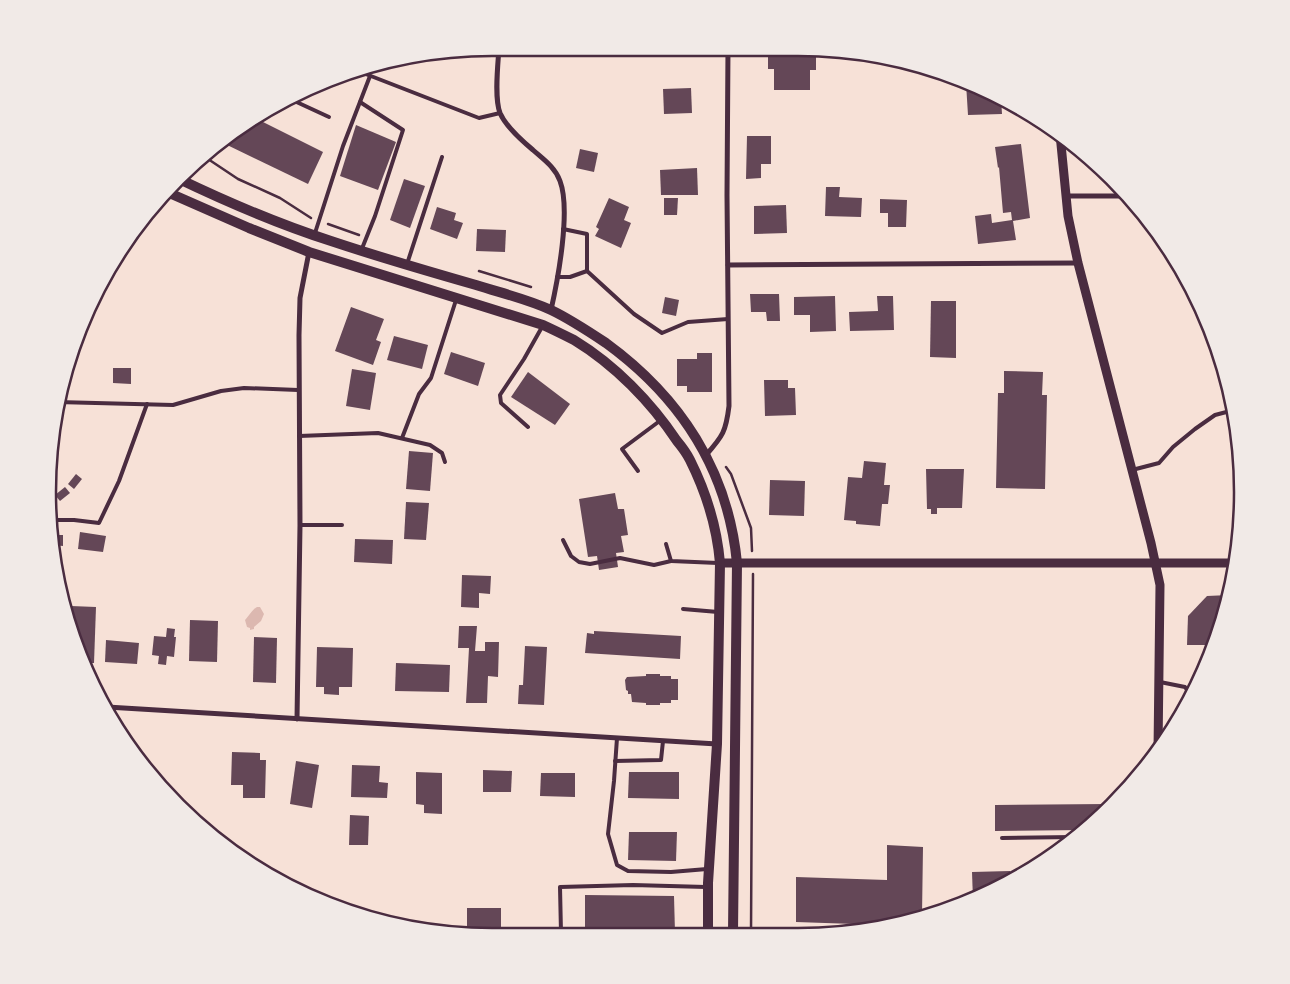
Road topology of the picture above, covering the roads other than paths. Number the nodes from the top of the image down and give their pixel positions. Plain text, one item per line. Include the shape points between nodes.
1 (499, 56) edge
2 (728, 56) edge
3 (367, 75) edge
4 (370, 76) junction
5 (297, 102) edge
6 (360, 102) junction
7 (500, 113) junction
8 (329, 117) dead end
9 (1061, 145) edge
10 (442, 157) dead end
11 (186, 182) edge
12 (174, 195) edge
13 (1066, 196) junction
14 (1117, 196) edge
15 (563, 229) junction
16 (314, 236) junction
17 (361, 251) junction
18 (309, 252) junction
19 (1078, 263) junction
20 (406, 264) junction
21 (728, 265) junction
22 (588, 270) junction
23 (557, 277) junction
24 (457, 298) junction
25 (551, 310) junction
26 (729, 318) junction
27 (543, 325) junction
28 (298, 390) junction
29 (66, 402) edge
30 (146, 404) junction
31 (1226, 412) edge
32 (662, 419) junction
33 (528, 428) dead end
34 (300, 436) junction
35 (402, 438) junction
36 (706, 455) junction
37 (445, 462) dead end
38 (1132, 470) junction
39 (638, 471) dead end
40 (57, 519) edge
41 (342, 525) dead end
42 (300, 526) junction
43 (563, 540) dead end
44 (666, 544) dead end
45 (671, 561) junction
46 (720, 563) junction
47 (737, 563) junction
48 (1227, 563) edge
49 (1156, 564) junction
50 (683, 609) dead end
51 (719, 612) junction
52 (1159, 682) junction
53 (1187, 689) edge
54 (114, 707) edge
55 (297, 719) junction
56 (1158, 737) edge
57 (616, 738) junction
58 (663, 741) junction
59 (717, 744) junction
60 (615, 761) junction
61 (1064, 837) edge
62 (1002, 838) dead end
63 (709, 869) junction
64 (708, 887) junction
65 (561, 928) edge
66 (708, 928) edge
67 (733, 928) edge

1 - 7 street
2 - 21 street
3 - 4 lane
4 - 6 lane
4 - 7 lane via 479,118
5 - 8 lane
6 - 16 lane
6 - 17 lane via 403,130
7 - 15 street via 510,128 551,166 560,181 565,209
9 - 13 street
10 - 20 lane
11 - 16 main road
12 - 18 main road
13 - 14 street
13 - 19 street
15 - 22 lane via 587,234
15 - 23 street
16 - 17 main road
17 - 20 main road
18 - 24 main road
18 - 28 street via 300,298
19 - 21 street
19 - 38 street
20 - 25 main road
21 - 26 street
22 - 23 lane via 570,277
22 - 26 lane via 634,314 662,333 688,322
23 - 25 street
24 - 27 main road
24 - 35 lane via 431,378 420,394
25 - 36 main road via 595,335 653,383 683,417
26 - 36 street via 727,426 720,440
27 - 32 main road via 575,341 603,361
27 - 33 lane via 500,395 501,404
28 - 30 lane via 244,388 173,405
28 - 34 street
29 - 30 lane
30 - 40 lane via 119,481 99,523
31 - 38 lane via 1215,415 1195,429 1159,463
32 - 39 lane via 622,449
32 - 46 main road via 690,460 709,507
34 - 35 lane via 372,432
34 - 42 street
35 - 37 lane via 438,449
36 - 47 main road via 726,502
38 - 49 street
41 - 42 lane
42 - 55 street
43 - 45 lane via 571,556 579,562 590,564 620,558 654,565
44 - 45 lane
45 - 46 lane
46 - 47 street
46 - 51 main road
47 - 49 street
47 - 67 main road
48 - 49 street
49 - 52 street via 1160,585
50 - 51 lane
51 - 59 main road
52 - 53 lane
52 - 56 street
54 - 55 street
55 - 57 street
57 - 58 street
57 - 60 lane
58 - 59 street
58 - 60 lane via 661,760
59 - 63 main road
60 - 63 lane via 608,834 617,865 628,871
61 - 62 lane
63 - 64 main road
64 - 65 lane via 560,887
64 - 66 main road

